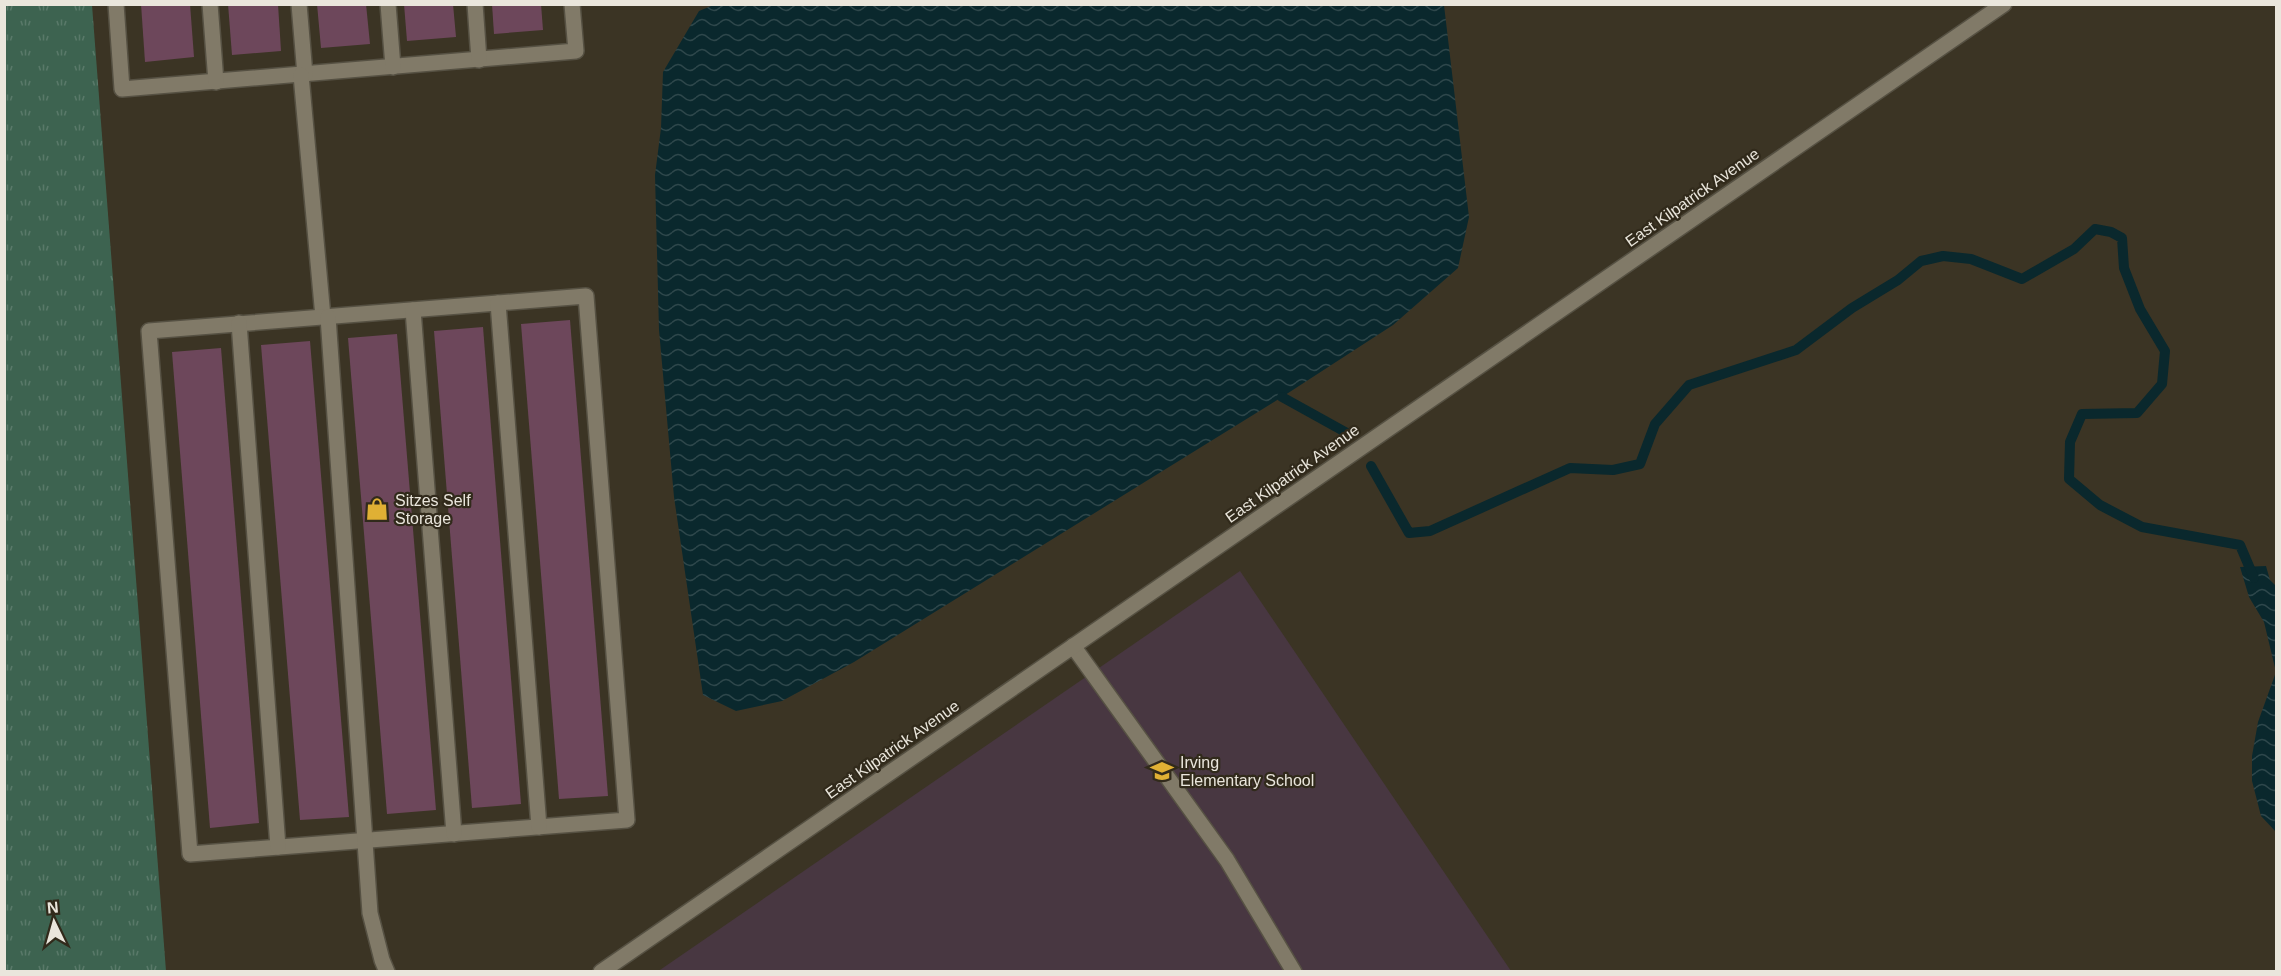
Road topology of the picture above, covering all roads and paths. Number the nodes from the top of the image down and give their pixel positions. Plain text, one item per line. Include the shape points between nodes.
1 (116, 4) edge
2 (210, 4) edge
3 (299, 4) edge
4 (388, 4) edge
5 (475, 4) edge
6 (572, 4) edge
7 (2004, 4) edge
8 (479, 60) junction
9 (393, 67) junction
10 (303, 75) junction
11 (216, 82) junction
12 (498, 303) junction
13 (413, 310) junction
14 (326, 317) junction
15 (238, 323) junction
16 (1073, 646) junction
17 (539, 827) junction
18 (454, 834) junction
19 (366, 841) junction
20 (278, 847) junction
21 (387, 972) edge
22 (601, 972) edge
23 (1294, 972) edge

1 - 11 street via 122,89
2 - 11 street
3 - 10 street
4 - 9 street
5 - 8 street
6 - 8 street via 576,51
7 - 16 street, East Kilpatrick Avenue
8 - 9 street
9 - 10 street
10 - 11 street
10 - 14 street
12 - 13 street
12 - 17 street
12 - 17 street via 586,296 627,820
13 - 14 street
13 - 18 street
14 - 15 street
14 - 19 street
15 - 20 street
15 - 20 street via 149,330 190,854
16 - 22 street, East Kilpatrick Avenue
16 - 23 street via 1227,860
17 - 18 street
18 - 19 street
19 - 20 street
19 - 21 street via 370,913

